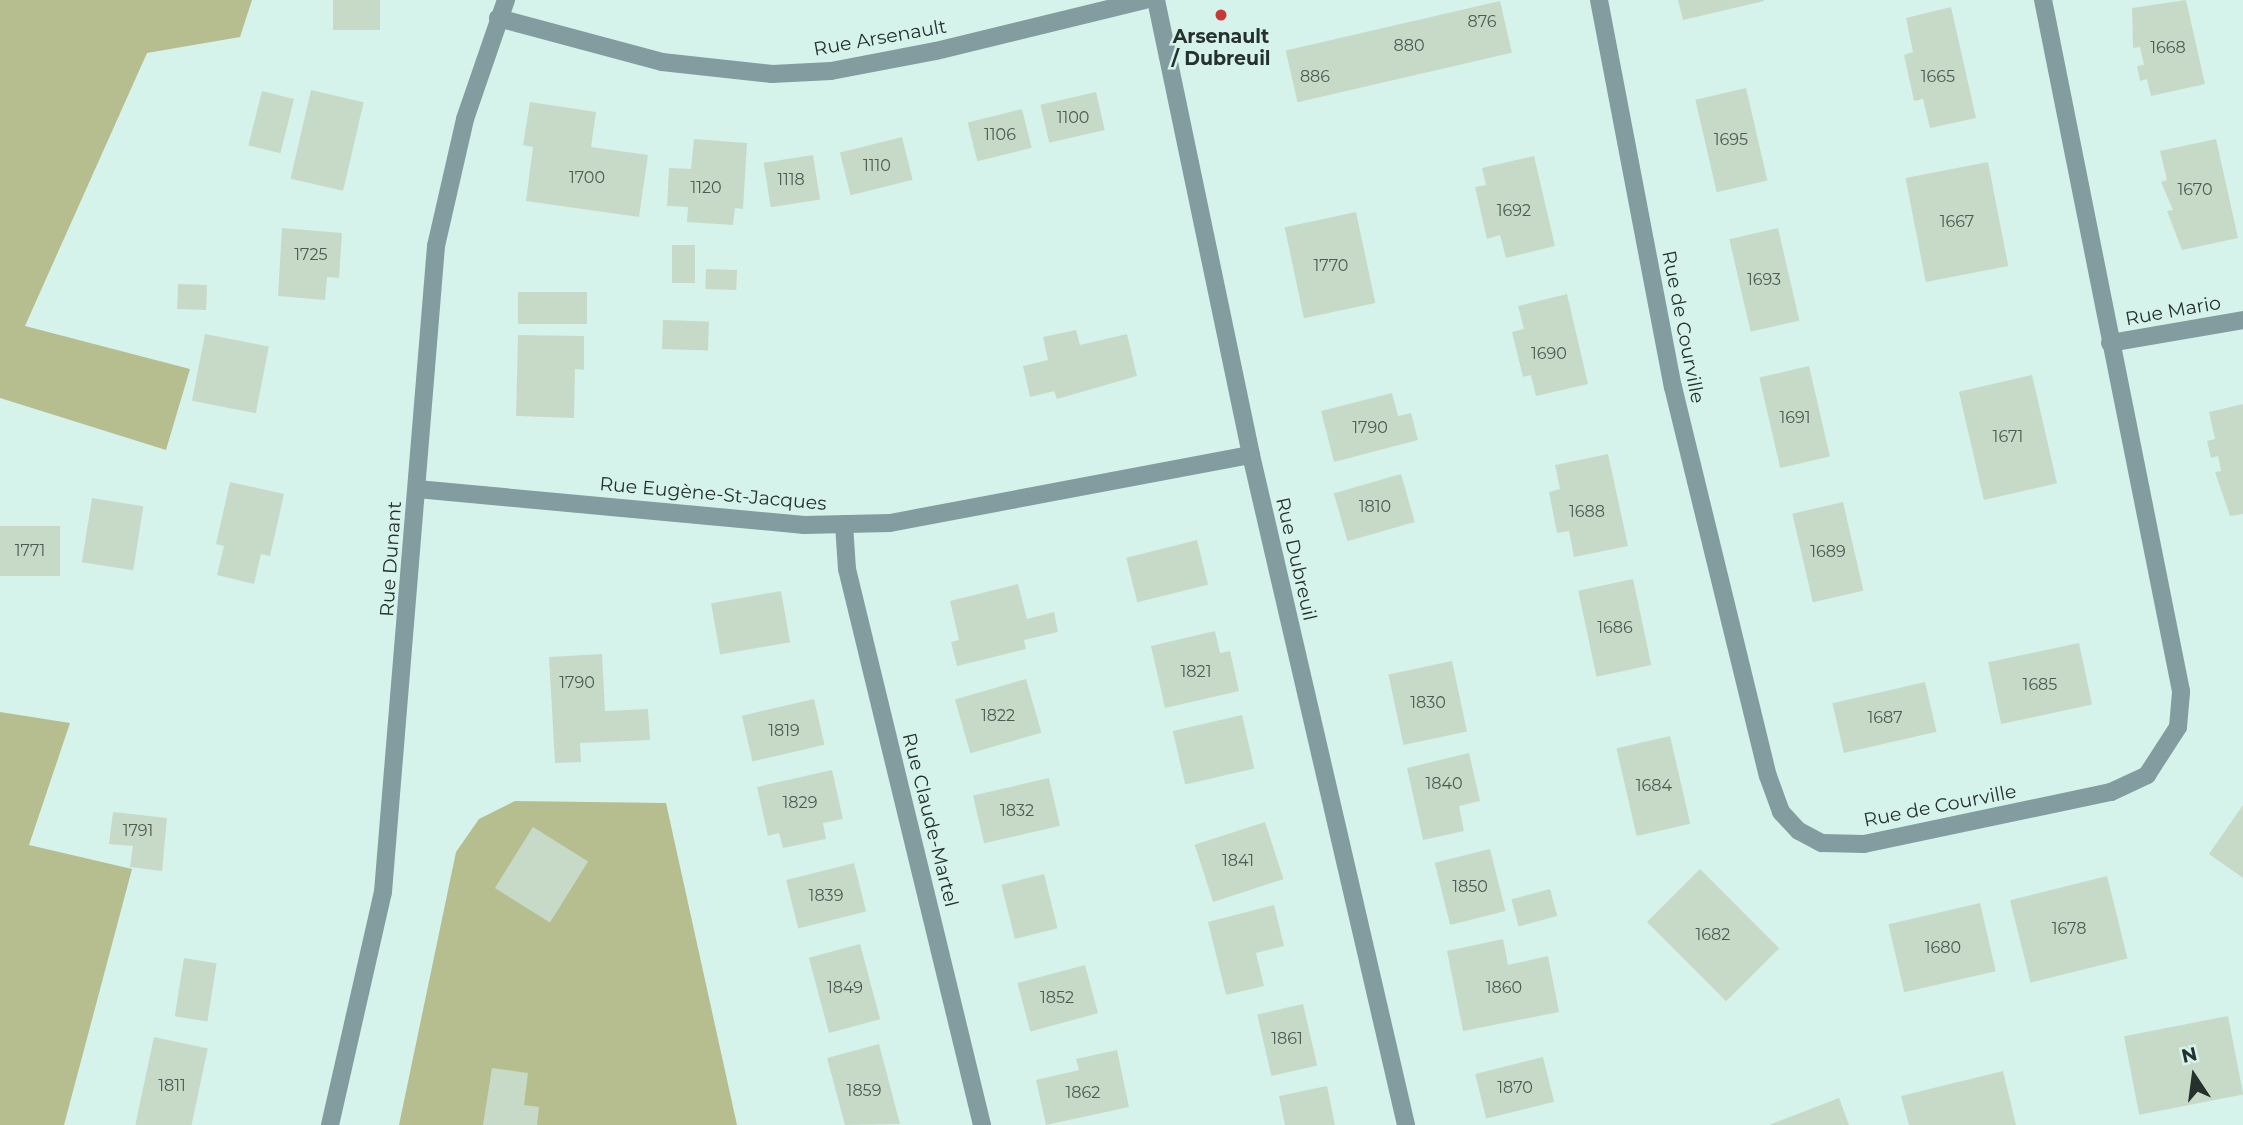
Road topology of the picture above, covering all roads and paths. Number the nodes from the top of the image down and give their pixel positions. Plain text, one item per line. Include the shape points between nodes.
1 (506, 0) edge
2 (1145, 0) edge
3 (1156, 0) edge
4 (1599, 0) edge
5 (2043, 0) edge
6 (498, 18) junction
7 (2243, 320) edge
8 (2110, 343) junction
9 (1251, 455) junction
10 (417, 489) junction
11 (844, 524) junction
12 (330, 1125) edge
13 (982, 1125) edge
14 (1406, 1125) edge

1 - 6 street, Rue Dunant
2 - 6 street, Rue Arsenault via 936,51 831,71 772,74 662,62
3 - 9 street, Rue Dubreuil
4 - 8 street, Rue de Courville via 1672,387 1768,776 1781,812 1799,831 1822,843 1864,844 2111,792 2147,775 2166,755 2178,727 2181,691
5 - 8 street, Rue de Courville
6 - 10 street, Rue Dunant via 465,119 436,246
7 - 8 street, Rue Mario
9 - 11 street, Rue Eugène-St-Jacques via 958,512
9 - 14 street, Rue Dubreuil
10 - 11 street, Rue Eugène-St-Jacques
10 - 12 street, Rue Dunant via 383,892
11 - 13 street, Rue Claude-Martel via 848,569

